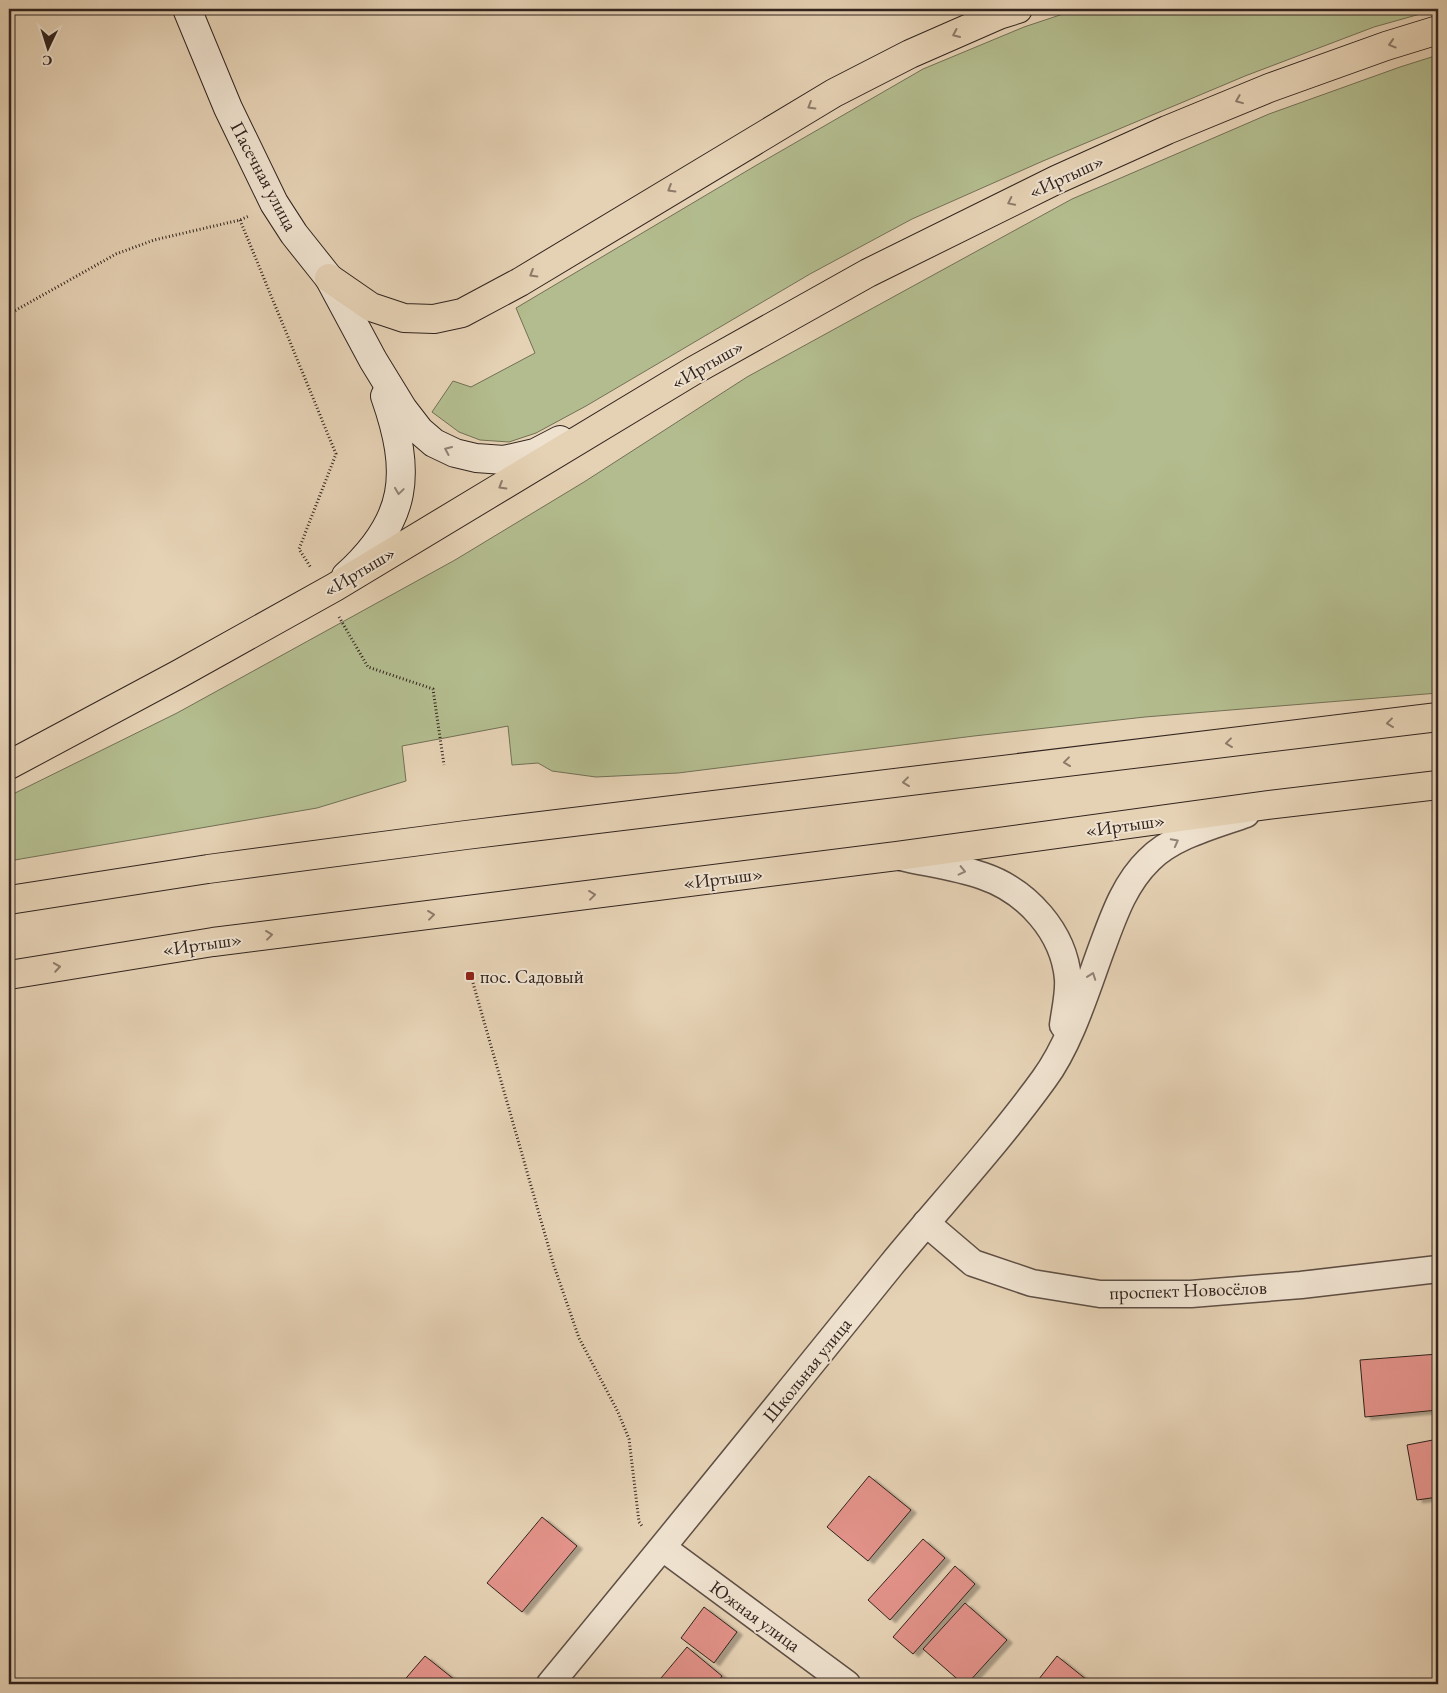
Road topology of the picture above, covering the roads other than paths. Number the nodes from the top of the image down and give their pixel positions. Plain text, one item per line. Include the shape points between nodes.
1 (187, 9) edge
2 (1018, 9) edge
3 (1438, 30) edge
4 (868, 272) junction
5 (329, 278) junction
6 (372, 360) junction
7 (330, 589) junction
8 (1438, 717) edge
9 (9, 765) edge
10 (1438, 784) edge
11 (1268, 805) junction
12 (897, 856) junction
13 (9, 900) edge
14 (9, 975) edge
15 (1060, 1053) junction
16 (926, 1222) junction
17 (1438, 1269) edge
18 (663, 1548) junction
19 (550, 1684) edge
20 (848, 1684) edge

1 - 5 main road, Пасечная улица via 228,108 274,203
2 -> 5 main road via 910,54 834,92 520,282 462,313 434,319 404,318 371,307
3 -> 4 main road, «Иртыш» via 1269,88 1167,130
4 -> 6 main road via 768,316 552,445 518,458 476,458 434,443 403,409
4 -> 7 main road, «Иртыш» via 693,371
5 - 6 main road, Пасечная улица
6 -> 7 main road via 399,442 399,493 395,513 386,530 357,567
7 - 9 main road, «Иртыш»
8 -> 13 main road via 456,836 208,868
10 - 11 main road, «Иртыш»
11 - 12 main road, «Иртыш»
15 -> 11 street, Школьная улица via 1111,924 1130,883 1150,858 1175,841
14 -> 12 main road, «Иртыш» via 213,942
12 -> 15 street via 983,876 1016,892 1043,918 1062,951 1068,980
15 - 16 street, Школьная улица via 1023,1108
16 - 17 street, проспект Новосёлов via 974,1263 1032,1283 1100,1294 1200,1293
16 - 18 street, Школьная улица
18 - 19 street, Школьная улица
18 - 20 street, Южная улица

